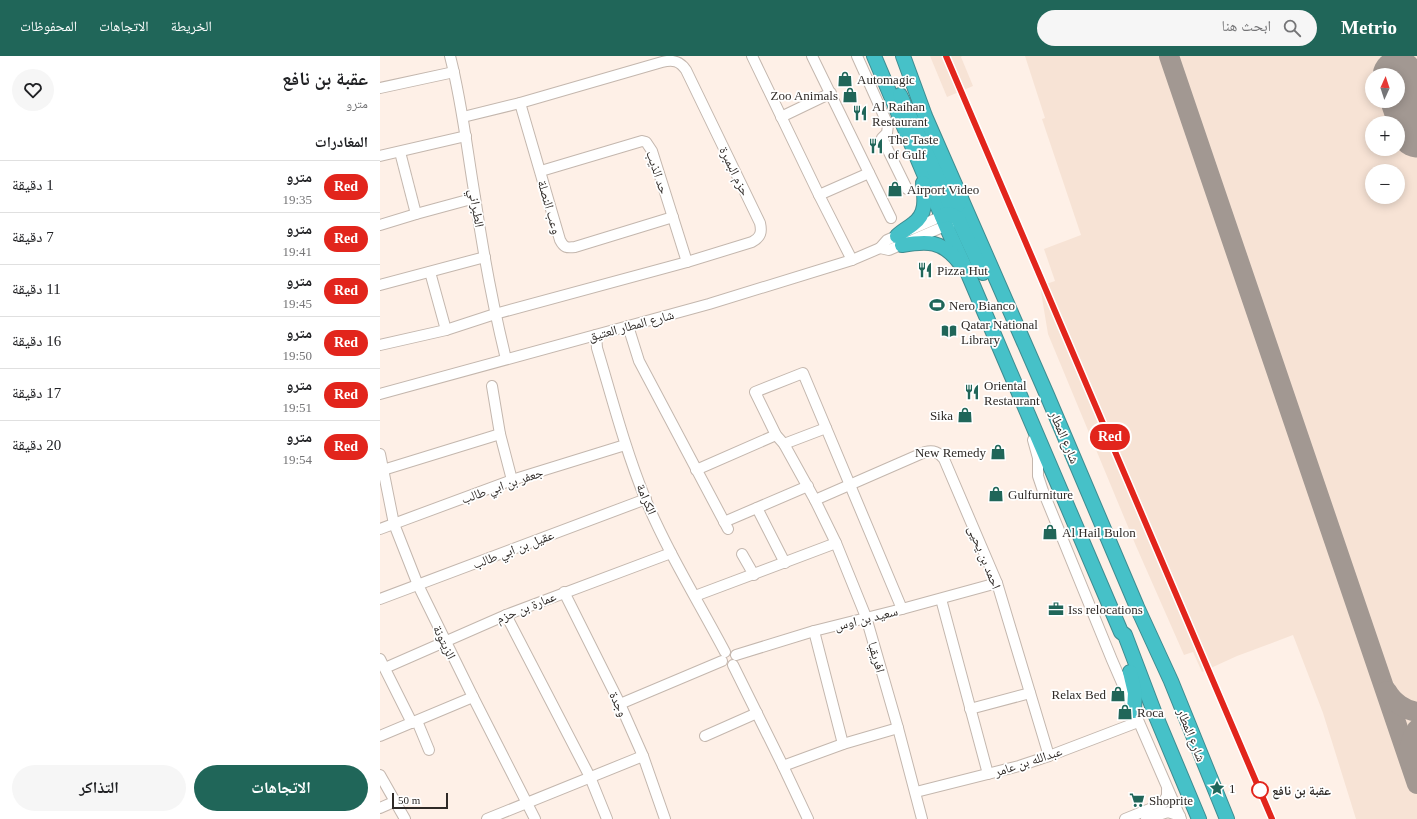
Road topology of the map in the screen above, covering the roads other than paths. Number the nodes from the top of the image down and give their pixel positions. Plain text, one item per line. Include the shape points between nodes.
1 (450, 56) edge
2 (752, 56) edge
3 (812, 56) edge
4 (857, 56) edge
5 (875, 56) edge
6 (903, 56) edge
7 (454, 72) junction
8 (380, 88) edge
9 (831, 93) junction
10 (520, 103) junction
11 (463, 117) junction
12 (781, 117) junction
13 (466, 136) junction
14 (400, 152) junction
15 (380, 156) edge
16 (921, 167) junction
17 (541, 172) junction
18 (869, 173) junction
19 (907, 189) dead end
20 (819, 195) junction
21 (961, 196) junction
22 (475, 198) junction
23 (416, 214) junction
24 (673, 217) junction
25 (891, 218) dead end
26 (964, 218) junction
27 (944, 221) junction
28 (380, 225) edge
29 (900, 240) junction
30 (485, 257) junction
31 (852, 260) junction
32 (687, 262) junction
33 (430, 272) junction
34 (969, 276) junction
35 (380, 285) edge
36 (495, 314) junction
37 (628, 326) junction
38 (446, 330) junction
39 (596, 335) junction
40 (380, 345) edge
41 (506, 359) junction
42 (492, 386) dead end
43 (380, 394) edge
44 (1031, 418) junction
45 (826, 428) junction
46 (500, 434) junction
47 (776, 436) junction
48 (784, 444) junction
49 (625, 445) junction
50 (380, 454) edge
51 (383, 470) junction
52 (696, 470) junction
53 (512, 480) junction
54 (850, 485) junction
55 (808, 486) junction
56 (646, 499) junction
57 (815, 500) junction
58 (758, 508) junction
59 (394, 524) junction
60 (380, 529) edge
61 (836, 543) junction
62 (671, 553) junction
63 (742, 554) dead end
64 (785, 563) junction
65 (754, 575) junction
66 (997, 583) junction
67 (418, 585) junction
68 (564, 592) junction
69 (695, 596) junction
70 (380, 599) edge
71 (941, 599) junction
72 (902, 609) junction
73 (506, 615) junction
74 (866, 618) junction
75 (814, 631) junction
76 (1121, 632) junction
77 (445, 641) junction
78 (723, 657) junction
79 (734, 660) junction
80 (382, 663) edge
81 (1030, 693) junction
82 (473, 697) junction
83 (620, 704) junction
84 (970, 709) junction
85 (757, 713) junction
86 (1136, 716) junction
87 (415, 722) junction
88 (898, 728) junction
89 (380, 736) edge
90 (705, 736) dead end
91 (843, 744) junction
92 (429, 750) dead end
93 (643, 756) junction
94 (1049, 756) junction
95 (783, 766) junction
96 (380, 774) edge
97 (988, 774) junction
98 (590, 777) junction
99 (1168, 790) junction
100 (916, 792) junction
101 (396, 801) junction
102 (528, 803) junction
103 (380, 808) edge
104 (1181, 818) edge
105 (405, 819) edge
106 (487, 819) edge
107 (535, 819) edge
108 (607, 819) edge
109 (666, 819) edge
110 (808, 819) edge
111 (922, 819) edge
112 (1125, 819) edge
113 (1146, 819) edge
114 (1199, 819) edge
115 (1227, 819) edge

1 - 7 street, الطبراني
2 - 12 street
3 - 9 street
4 - 19 street via 888,125 887,133 882,138
5 - 16 highway, شارع المطار
5 - 21 highway via 903,99 949,202 953,206 958,205
6 - 21 highway via 925,116
7 - 8 street
7 - 11 street, الطبراني
9 - 12 street
9 - 18 street
10 - 11 street, حزم البمبرة
10 - 17 street, وعب النصلة
10 - 32 street, حزم البمبرة via 669,60 683,65 761,229 757,240
11 - 13 street, الطبراني
12 - 20 street
13 - 14 street
13 - 22 street, الطبراني
14 - 15 street
14 - 23 street
16 - 27 highway, شارع المطار
16 - 29 highway via 925,199 923,212
17 - 24 street, حد الذيب via 642,141 646,142 652,151
17 - 24 street, وعب النصلة via 560,240 567,248
18 - 20 street
18 - 25 street
20 - 31 street
21 - 26 highway
22 - 23 street
22 - 30 street, الطبراني
23 - 28 street
24 - 32 street, حد الذيب
26 - 27 highway via 946,214
26 - 115 highway, شارع المطار via 1016,346 1047,395 1171,681
27 - 29 street, شارع المطار العتيق
27 - 34 highway, شارع المطار
29 - 31 street, شارع المطار العتيق via 887,240 880,248
29 - 34 highway via 940,245 955,257
30 - 33 street
30 - 36 street, الطبراني
31 - 37 street, شارع المطار العتيق
32 - 36 street, حزم البمبرة
33 - 35 street
33 - 38 street
34 - 44 highway, شارع المطار
36 - 38 street, حزم البمبرة
36 - 41 street, الطبراني
37 - 39 street, شارع المطار العتيق
37 - 52 street via 639,361
38 - 40 street, حزم البمبرة
39 - 41 street, شارع المطار العتيق
39 - 49 street, الكرامة via 597,348
41 - 43 street, شارع المطار العتيق
42 - 46 street
44 - 76 highway, شارع المطار
44 - 86 street, شارع المطار via 1029,427 1038,458 1038,476 1043,492
45 - 47 street, افريقيا via 803,373 755,392
45 - 48 street
45 - 54 street
46 - 51 street
46 - 53 street
47 - 48 street, افريقيا
47 - 52 street
48 - 55 street, افريقيا
49 - 53 street, جعفر بن ابي طالب
49 - 56 street, الكرامة
50 - 51 street, الزيتونة
51 - 59 street, الزيتونة
52 - 58 street via 726,525
53 - 59 street, جعفر بن ابي طالب
54 - 57 street
54 - 66 street, احمد بن يحيى via 925,452 940,454
54 - 72 street
55 - 57 street, افريقيا
55 - 58 street
56 - 62 street, الكرامة
56 - 67 street, عقيل بن ابي طالب
57 - 61 street, افريقيا
58 - 64 street
59 - 60 street, جعفر بن ابي طالب
59 - 67 street, الزيتونة
61 - 64 street
61 - 74 street, افريقيا
62 - 68 street, عمارة بن حزم
62 - 69 street, الكرامة
63 - 65 street
64 - 65 street
65 - 69 street
66 - 71 street, سعيد بن اوس
66 - 81 street, احمد بن يحيى
67 - 70 street, عقيل بن ابي طالب
67 - 77 street, الزيتونة
68 - 73 street, عمارة بن حزم
68 - 83 street, وجدة
69 - 78 street, الكرامة
71 - 72 street, سعيد بن اوس
71 - 84 street
72 - 74 street, سعيد بن اوس
73 - 77 street, عمارة بن حزم
73 - 98 street
74 - 75 street, سعيد بن اوس
74 - 88 street, افريقيا
75 - 79 street, سعيد بن اوس
75 - 91 street
76 - 86 highway via 1134,687
76 - 114 highway, شارع المطار via 1125,635
77 - 80 street, عمارة بن حزم
77 - 82 street, الزيتونة
78 - 79 street via 729,651 733,652
78 - 83 street
79 - 85 street
80 - 87 street
81 - 84 street
81 - 94 street, احمد بن يحيى
82 - 87 street
82 - 102 street, الزيتونة
83 - 93 street, وجدة
84 - 97 street
85 - 90 street
85 - 95 street
86 - 94 street, عبدالله بن عامر
86 - 99 street, شارع المطار
87 - 89 street
87 - 92 street
88 - 91 street
88 - 100 street, افريقيا
91 - 95 street
93 - 98 street
93 - 109 street, وجدة
94 - 97 street, عبدالله بن عامر
95 - 110 street
96 - 101 street
97 - 100 street, عبدالله بن عامر
98 - 102 street
98 - 108 street
99 - 104 street, شارع المطار
99 - 112 street via 1162,804
100 - 111 street, افريقيا
101 - 103 street
101 - 105 street
102 - 106 street
102 - 107 street, الزيتونة
104 - 113 street via 1168,812

